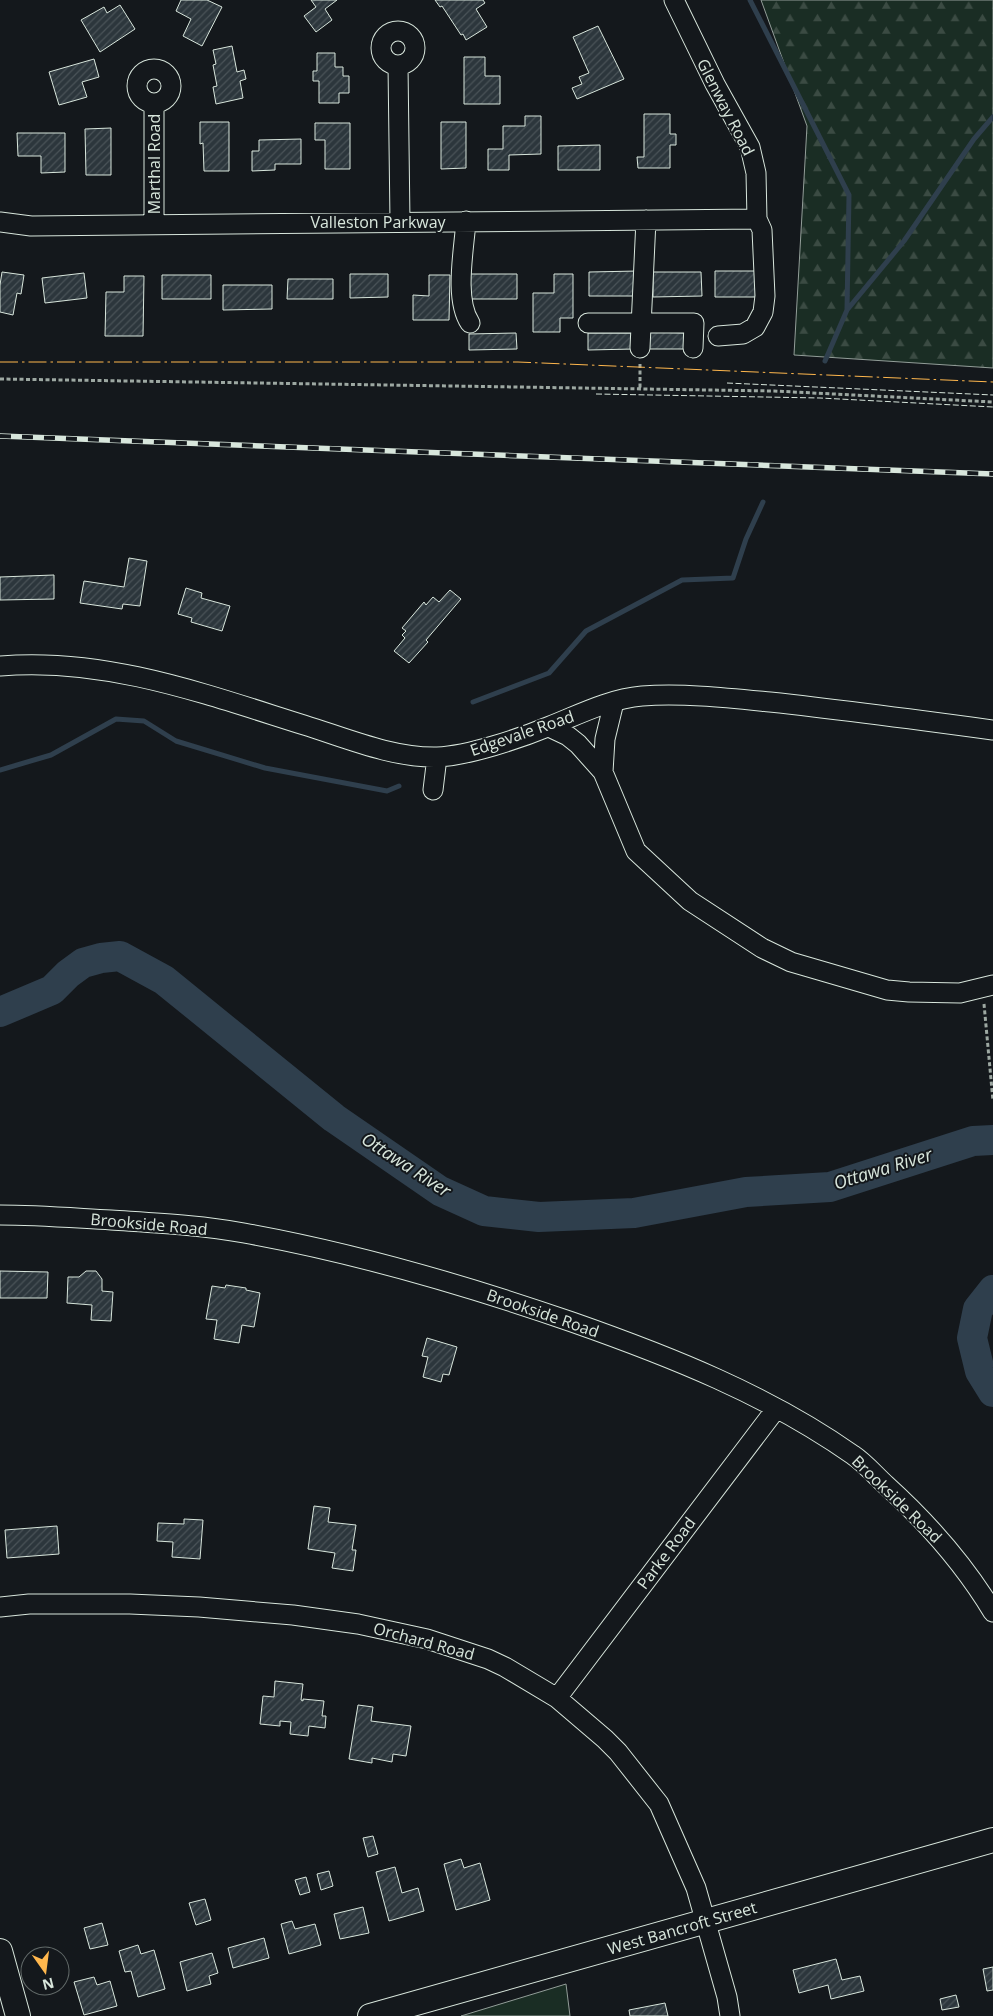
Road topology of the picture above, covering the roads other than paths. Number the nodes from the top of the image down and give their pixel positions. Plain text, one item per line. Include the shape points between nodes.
1 (674, 0) edge
2 (398, 65) dead end
3 (154, 104) dead end
4 (757, 219) junction
5 (646, 220) junction
6 (466, 221) junction
7 (0, 222) edge
8 (400, 222) junction
9 (154, 224) junction
10 (641, 322) junction
11 (470, 323) dead end
12 (588, 323) dead end
13 (718, 336) dead end
14 (640, 348) road end
15 (693, 348) dead end
16 (0, 666) edge
17 (614, 702) junction
18 (549, 727) junction
19 (993, 730) edge
20 (437, 757) junction
21 (603, 772) junction
22 (433, 790) dead end
23 (988, 986) edge
24 (0, 1215) edge
25 (776, 1409) junction
26 (0, 1607) edge
27 (993, 1612) edge
28 (557, 1698) junction
29 (993, 1840) edge
30 (706, 1921) junction
31 (0, 1951) edge
32 (18, 2016) edge
33 (370, 2016) edge
34 (730, 2016) edge

1 - 4 street, Glenway Road via 714,84 750,147 756,173
2 - 8 street
3 - 9 street, Marthal Road
4 - 5 street, Valleston Parkway
4 - 13 street, Glenway Road via 762,230 763,312 755,327 742,334
5 - 6 street, Valleston Parkway
5 - 10 street
6 - 8 street, Valleston Parkway
6 - 11 street via 461,293
7 - 9 street, Valleston Parkway via 31,226
8 - 9 street, Valleston Parkway
10 - 12 street
10 - 14 street
10 - 15 street via 694,323
16 - 20 street, Edgevale Road via 93,668 174,684 365,746
17 - 18 street, Edgevale Road
17 - 19 street, Edgevale Road via 641,696 718,697
17 - 21 street via 604,739
18 - 20 street, Edgevale Road via 506,742
18 - 21 street via 578,744
20 - 22 street
21 - 23 street via 636,852 690,901 762,948 791,962 887,990 960,993
24 - 25 street, Brookside Road via 171,1224 242,1232 351,1256 498,1297 624,1340 706,1374
25 - 27 street, Brookside Road via 856,1457 896,1493 961,1564
25 - 28 street, Parke Road
26 - 28 street, Orchard Road via 38,1604 199,1607 358,1624 427,1639 488,1659
28 - 30 street, Orchard Road via 618,1752 659,1804 696,1888
29 - 30 main road, West Bancroft Street
30 - 33 main road, West Bancroft Street
30 - 34 street, Orchard Road
31 - 32 main road

